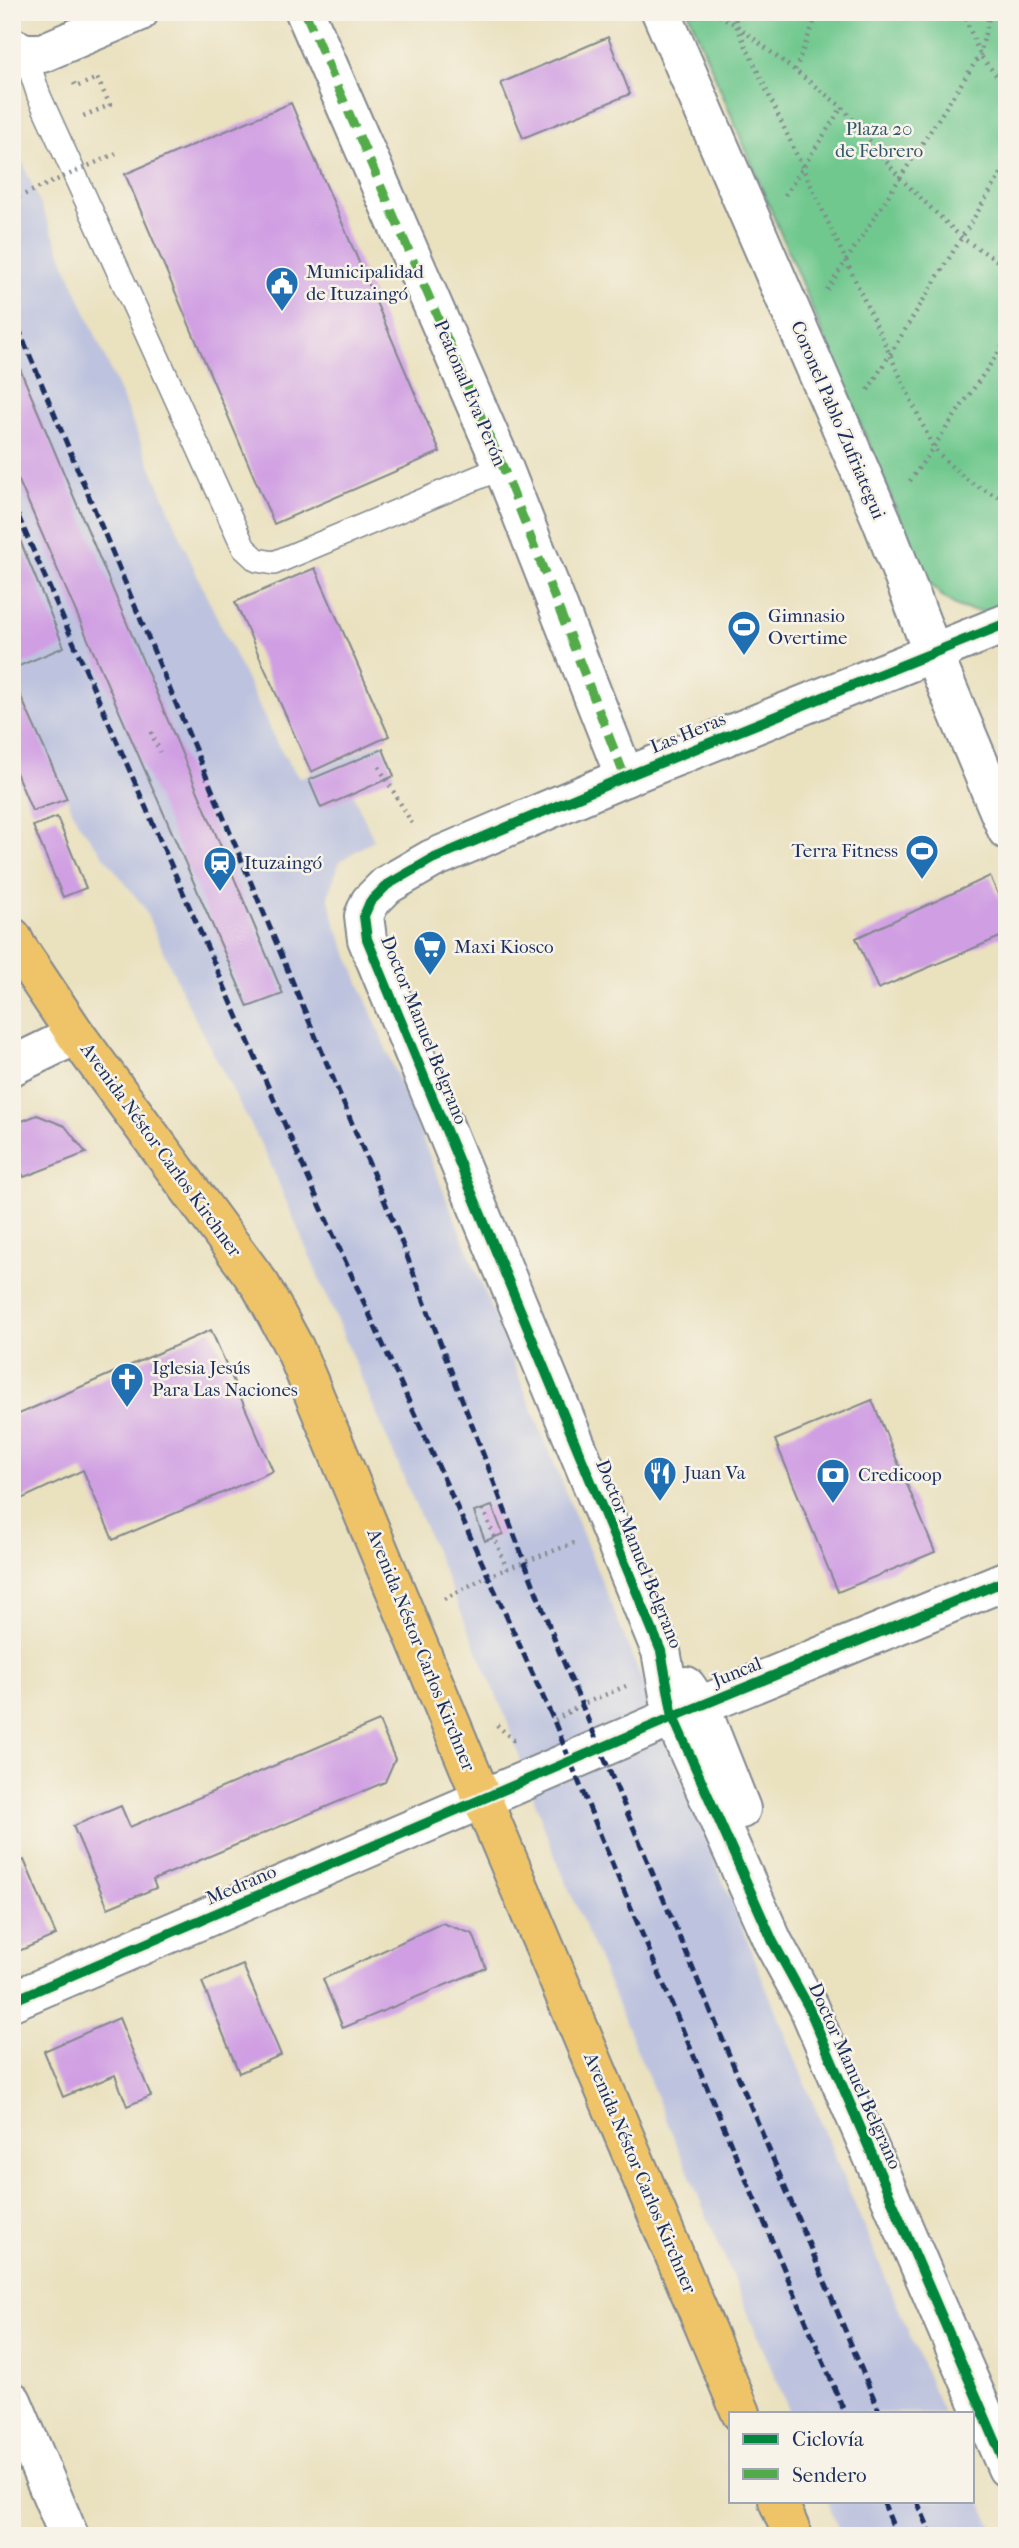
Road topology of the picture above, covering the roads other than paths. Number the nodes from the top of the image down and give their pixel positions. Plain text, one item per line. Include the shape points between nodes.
1 (139, 12) edge
2 (305, 12) edge
3 (661, 12) edge
4 (19, 50) edge
5 (503, 467) junction
6 (1007, 623) edge
7 (932, 652) junction
8 (625, 777) junction
9 (1007, 831) edge
10 (387, 885) joint
11 (12, 937) edge
12 (76, 1035) junction
13 (12, 1066) edge
14 (1007, 1580) edge
15 (687, 1712) junction
16 (483, 1801) junction
17 (12, 2001) edge
18 (12, 2401) edge
19 (741, 2412) edge
20 (1007, 2468) edge
21 (778, 2502) edge
22 (69, 2536) edge
23 (793, 2536) edge

1 - 4 street via 53,50
2 - 5 street, Peatonal Eva Perón
3 - 7 street, Coronel Pablo Zufriategui via 844,431
4 - 5 lane via 244,548 257,560 274,563
5 - 8 street, Peatonal Eva Perón
6 - 7 street, Las Heras
7 - 8 street, Las Heras
7 - 9 street, Coronel Pablo Zufriategui
8 - 10 street, Las Heras via 432,859
10 - 15 street, Doctor Manuel Belgrano via 363,916 367,939
11 - 12 main road, Avenida Néstor Carlos Kirchner
12 - 13 street
12 - 16 main road, Avenida Néstor Carlos Kirchner via 261,1286 295,1349
14 - 15 street, Juncal
15 - 16 street, Juncal
15 - 20 street, Doctor Manuel Belgrano via 773,1942 808,2006
16 - 17 street, Medrano
16 - 19 main road, Avenida Néstor Carlos Kirchner
18 - 22 street
21 - 23 main road

